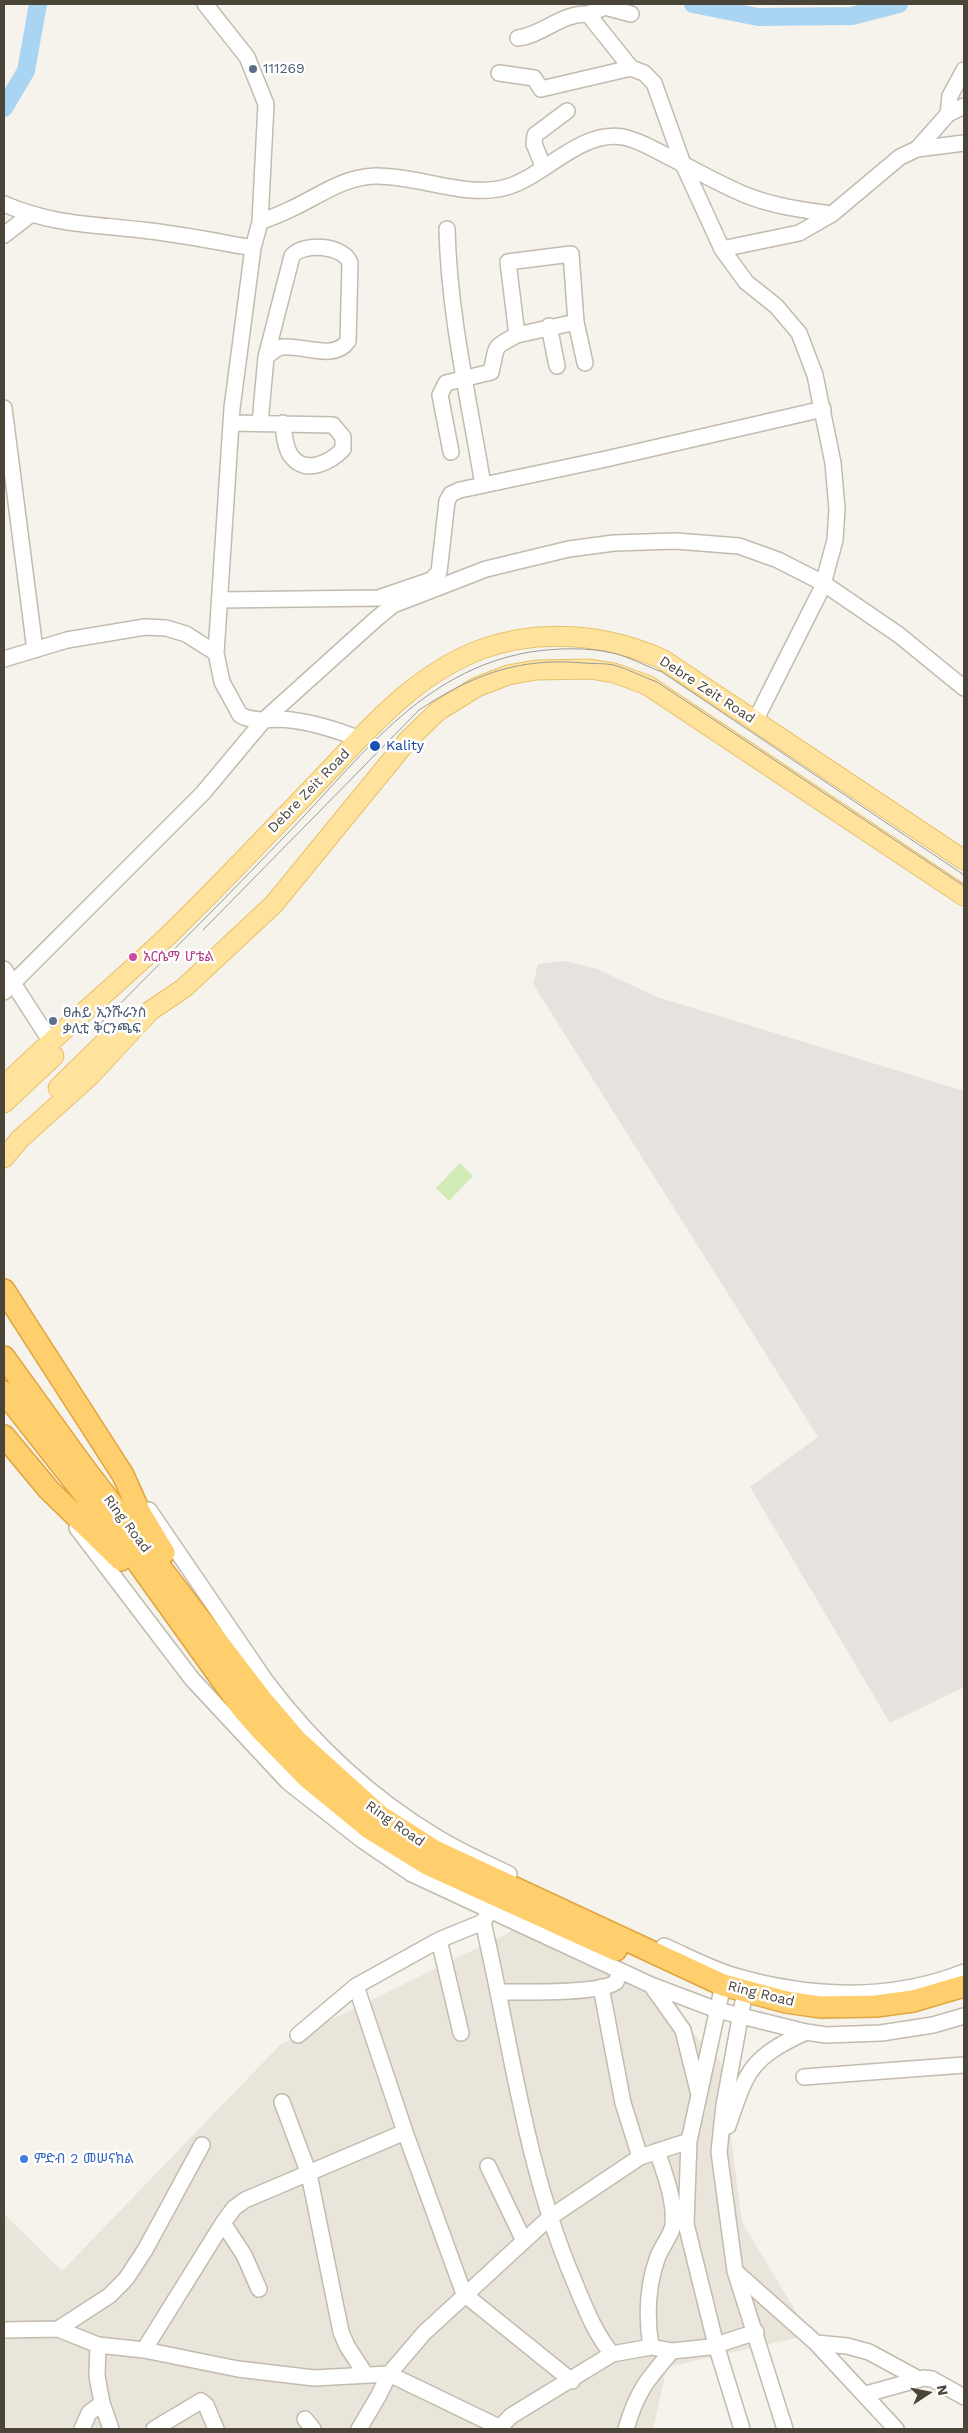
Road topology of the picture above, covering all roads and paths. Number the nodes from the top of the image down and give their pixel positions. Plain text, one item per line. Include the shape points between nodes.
1 (205, 4) edge
2 (588, 14) junction
3 (631, 14) dead end
4 (518, 38) dead end
5 (631, 68) junction
6 (964, 70) edge
7 (499, 72) dead end
8 (964, 106) edge
9 (567, 112) dead end
10 (948, 114) junction
11 (964, 143) edge
12 (917, 149) junction
13 (683, 164) junction
14 (544, 168) junction
15 (4, 204) edge
16 (832, 214) junction
17 (30, 215) junction
18 (260, 222) junction
19 (446, 229) dead end
20 (4, 235) edge
21 (253, 248) junction
22 (722, 249) junction
23 (576, 322) junction
24 (549, 326) junction
25 (517, 335) junction
26 (266, 357) junction
27 (585, 363) dead end
28 (556, 366) dead end
29 (465, 377) junction
30 (4, 408) edge
31 (823, 409) junction
32 (231, 423) junction
33 (260, 423) junction
34 (283, 423) dead end
35 (451, 452) dead end
36 (483, 485) junction
37 (823, 583) junction
38 (378, 598) junction
39 (220, 600) junction
40 (393, 606) junction
41 (35, 650) junction
42 (216, 653) junction
43 (4, 659) edge
44 (962, 681) edge
45 (264, 720) junction
46 (755, 721) junction
47 (360, 739) junction
48 (964, 860) edge
49 (964, 896) edge
50 (4, 969) edge
51 (9, 987) edge
52 (102, 998) junction
53 (140, 1020) junction
54 (51, 1042) junction
55 (4, 1086) edge
56 (4, 1103) edge
57 (4, 1140) edge
58 (4, 1158) edge
59 (4, 1290) edge
60 (4, 1357) edge
61 (4, 1392) edge
62 (4, 1436) edge
63 (123, 1475) junction
64 (49, 1490) junction
65 (183, 1626) junction
66 (229, 1657) junction
67 (487, 1916) junction
68 (440, 1940) junction
69 (621, 1971) junction
70 (964, 1972) edge
71 (651, 1984) junction
72 (356, 1986) junction
73 (964, 1986) edge
74 (601, 1987) junction
75 (499, 1992) junction
76 (720, 1997) junction
77 (964, 2001) edge
78 (742, 2004) junction
79 (964, 2016) edge
80 (806, 2032) junction
81 (461, 2033) dead end
82 (298, 2035) dead end
83 (964, 2065) edge
84 (804, 2077) dead end
85 (699, 2097) junction
86 (282, 2102) dead end
87 (404, 2132) junction
88 (690, 2141) junction
89 (202, 2145) dead end
90 (657, 2151) junction
91 (719, 2152) junction
92 (640, 2157) junction
93 (488, 2166) dead end
94 (309, 2174) junction
95 (549, 2218) junction
96 (223, 2223) junction
97 (679, 2225) junction
98 (524, 2240) junction
99 (735, 2271) junction
100 (259, 2289) dead end
101 (464, 2294) junction
102 (58, 2329) junction
103 (4, 2330) edge
104 (756, 2332) junction
105 (816, 2343) junction
106 (98, 2345) junction
107 (716, 2345) junction
108 (651, 2347) junction
109 (144, 2350) junction
110 (672, 2351) junction
111 (612, 2354) junction
112 (389, 2374) junction
113 (366, 2375) junction
114 (917, 2378) junction
115 (572, 2381) junction
116 (866, 2394) junction
117 (964, 2397) edge
118 (102, 2403) junction
119 (502, 2428) edge
120 (82, 2429) edge
121 (110, 2429) edge
122 (154, 2429) edge
123 (216, 2429) edge
124 (359, 2429) edge
125 (626, 2429) edge
126 (742, 2429) edge
127 (785, 2429) edge
128 (896, 2429) edge

1 - 18 street via 247,57 266,104
2 - 3 street via 605,7
2 - 4 street via 573,14 529,37
2 - 5 street
5 - 7 street via 544,89 534,78
5 - 13 street via 644,72 654,83
6 - 10 street via 950,96
8 - 10 street
9 - 14 street via 535,135 534,144
10 - 12 street
11 - 12 street
12 - 16 street via 879,172
13 - 14 street via 643,144 615,136 578,147
13 - 16 street via 744,194 790,208
13 - 22 street
14 - 18 street via 517,184 493,189 364,178 329,189
15 - 17 street
16 - 22 street via 799,233
17 - 20 street
17 - 21 street
18 - 21 street
19 - 29 street via 447,266
21 - 32 street
22 - 31 street via 746,282 776,306 799,333 815,375
23 - 24 street
23 - 25 street via 571,254 510,260
23 - 27 street
24 - 25 street
24 - 28 street
25 - 29 street via 498,344 491,372
26 - 26 street via 292,256 304,248 338,250 346,255 350,263 348,341 344,347 334,351 281,347
26 - 33 street
29 - 35 street via 446,383 440,395
29 - 36 street
30 - 41 street
31 - 36 street
31 - 37 street via 837,509 835,540
32 - 33 street
32 - 39 street
33 - 34 street
36 - 38 street via 460,490 451,494 447,501 439,572 431,580
37 - 40 street via 778,560 739,546 676,541 614,543 569,549 486,569
37 - 44 street
37 - 46 street
38 - 39 street
38 - 40 street
39 - 42 street
40 - 45 street
41 - 42 street via 93,635 159,627 186,634
41 - 43 street
42 - 45 street via 222,682 236,712 252,720
45 - 47 street via 288,719 310,723
45 - 51 street via 202,793
46 - 47 main road, Debre Zeit Road via 677,668 636,648 554,635 523,637 482,650 442,669 393,705
46 - 48 main road, Debre Zeit Road
47 - 52 main road, Debre Zeit Road via 176,928
49 - 53 main road, Debre Zeit Road via 647,684 590,669 536,670 508,675 476,687 438,711 408,740 274,904 184,988
50 - 51 street
51 - 54 street
52 - 54 main road
52 - 56 main road via 84,1027
53 - 57 main road via 115,1032
53 - 58 main road via 91,1075
54 - 55 main road
59 - 63 highway
60 - 66 highway, Ring Road
61 - 65 highway, Ring Road via 136,1560
62 - 64 highway
63 - 66 highway via 150,1530 220,1635
63 - 70 street via 282,1702 366,1788 439,1839 611,1924 733,1976 811,1992 852,1995 895,1991 941,1981
64 - 65 highway
64 - 67 street via 192,1679 288,1782 412,1874
65 - 76 highway, Ring Road via 263,1732 308,1778 369,1828 429,1865
66 - 76 highway, Ring Road via 297,1741 380,1816 435,1851
67 - 68 street
67 - 69 street
67 - 75 street
68 - 72 street
68 - 81 street
69 - 71 street
69 - 74 street via 616,1982
71 - 76 street
71 - 85 street via 682,2030
72 - 82 street
72 - 87 street
73 - 78 highway, Ring Road via 913,2001 849,2007 786,2002
74 - 75 street
74 - 92 street via 623,2103
75 - 95 street via 519,2102
76 - 78 highway, Ring Road
76 - 85 street
77 - 78 highway, Ring Road via 915,2014 849,2021 783,2016
78 - 80 street
78 - 91 street
79 - 80 street via 881,2032 826,2035
80 - 91 street via 763,2056 746,2076
83 - 84 street
85 - 88 street
86 - 94 street
87 - 94 street
87 - 101 street
88 - 90 street
88 - 97 street
89 - 102 street via 126,2279 109,2296
90 - 92 street
90 - 97 street
91 - 99 street
92 - 95 street
93 - 98 street
94 - 96 street via 245,2200
94 - 113 street via 341,2332
95 - 98 street
95 - 111 street via 596,2331
96 - 100 street via 244,2255
96 - 109 street
97 - 107 street
97 - 108 street via 658,2255 651,2278 648,2305
98 - 101 street
99 - 104 street
99 - 105 street
101 - 112 street via 424,2333
101 - 115 street
102 - 103 street
102 - 106 street
104 - 107 street
104 - 127 street
105 - 114 street via 869,2352
105 - 116 street
106 - 109 street
106 - 118 street via 97,2376
107 - 110 street
107 - 126 street
108 - 110 street
108 - 111 street
109 - 113 street via 238,2369 314,2378
110 - 125 street via 644,2383
111 - 115 street
112 - 113 street
112 - 119 street
112 - 124 street
114 - 116 street
114 - 117 street via 932,2380
115 - 119 street via 511,2416
116 - 128 street
118 - 120 street via 89,2413
118 - 121 street
122 - 123 street via 201,2401 206,2405

